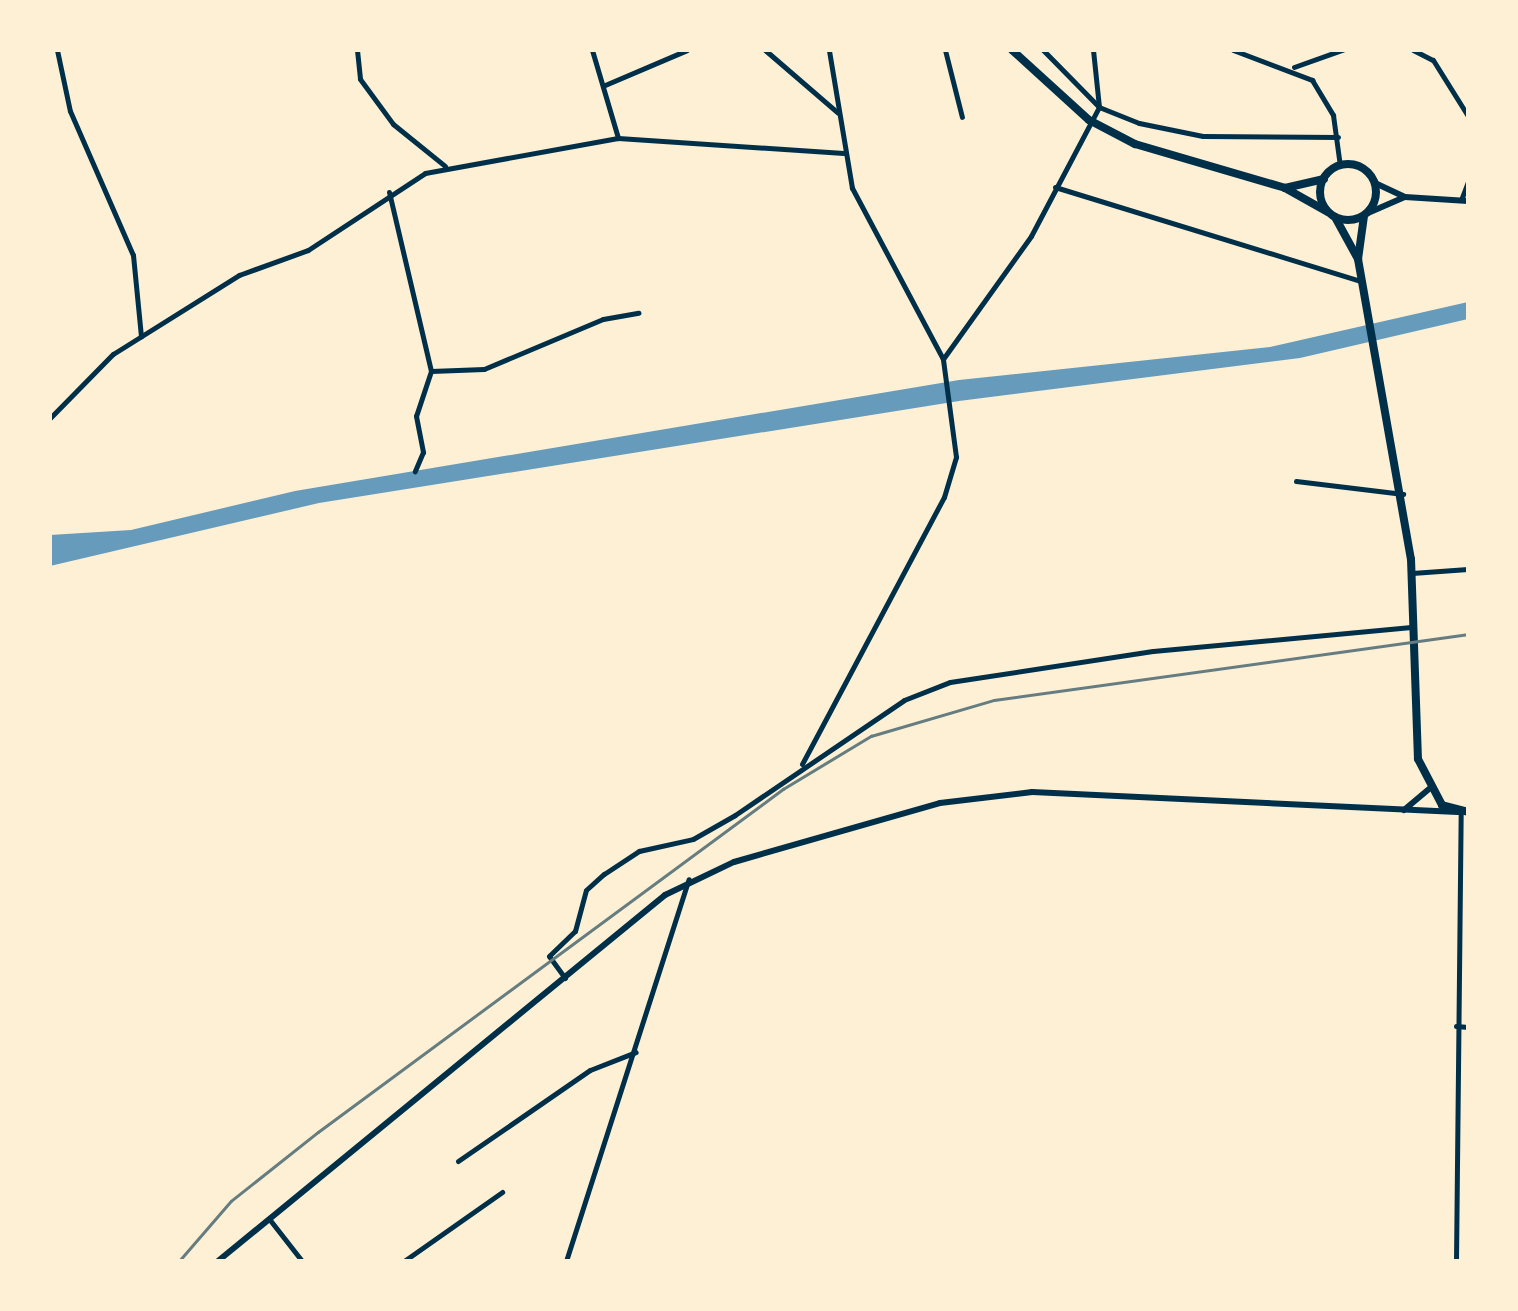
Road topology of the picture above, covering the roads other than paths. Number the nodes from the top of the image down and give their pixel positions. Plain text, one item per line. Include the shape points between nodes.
1 (56, 50) edge
2 (358, 50) edge
3 (592, 50) edge
4 (687, 50) edge
5 (765, 50) edge
6 (827, 50) edge
7 (946, 50) edge
8 (1012, 50) edge
9 (1044, 50) edge
10 (1093, 50) edge
11 (1233, 50) edge
12 (1342, 50) edge
13 (1413, 50) edge
14 (1435, 50) edge
15 (1433, 60) junction
16 (1293, 68) junction
17 (605, 86) junction
18 (1100, 107) junction
19 (838, 113) junction
20 (962, 116) dead end
21 (1468, 116) edge
22 (1089, 120) junction
23 (1338, 136) junction
24 (618, 138) junction
25 (844, 154) junction
26 (445, 166) junction
27 (1340, 166) junction
28 (1324, 179) junction
29 (1468, 182) edge
30 (1375, 183) junction
31 (1055, 187) junction
32 (1285, 188) junction
33 (389, 192) junction
34 (1405, 196) junction
35 (1464, 200) edge
36 (1366, 214) junction
37 (1332, 215) junction
38 (1358, 260) junction
39 (1361, 281) junction
40 (638, 314) dead end
41 (140, 337) junction
42 (944, 359) junction
43 (430, 371) junction
44 (50, 418) edge
45 (414, 471) dead end
46 (1296, 480) dead end
47 (1404, 494) junction
48 (1468, 569) edge
49 (1412, 574) junction
50 (1414, 628) junction
51 (800, 767) junction
52 (1430, 789) junction
53 (1403, 811) junction
54 (1465, 812) edge
55 (690, 880) junction
56 (1468, 965) edge
57 (1456, 966) junction
58 (566, 978) junction
59 (1456, 1026) junction
60 (1468, 1026) edge
61 (636, 1052) junction
62 (1468, 1095) edge
63 (1456, 1096) junction
64 (458, 1160) dead end
65 (1456, 1165) junction
66 (1468, 1165) edge
67 (502, 1192) dead end
68 (270, 1220) junction
69 (1456, 1226) junction
70 (1468, 1226) edge
71 (218, 1261) edge
72 (302, 1261) edge
73 (404, 1261) edge
74 (566, 1261) edge
75 (1456, 1261) edge

1 - 41 street via 70,110 133,255
2 - 26 street via 360,79 392,124
3 - 17 street
4 - 17 street
5 - 19 street
6 - 19 street
7 - 20 street
8 - 22 highway
9 - 18 street
10 - 18 street
11 - 16 street
12 - 16 street
13 - 15 street
14 - 15 street
15 - 21 street
16 - 23 street via 1320,89
17 - 24 street
18 - 22 street
18 - 23 street via 1203,136
19 - 25 street
22 - 31 street
22 - 32 highway via 1163,154
23 - 27 street
24 - 25 street
24 - 26 street
25 - 42 street via 859,208
26 - 33 street
27 - 28 highway
27 - 30 highway via 1361,168
28 - 32 highway
28 - 37 highway
29 - 35 street
30 - 34 main road
30 - 36 highway
31 - 39 street
31 - 42 street
32 - 37 highway
33 - 41 street via 308,250 239,275
33 - 43 street
34 - 35 main road
34 - 36 main road
36 - 37 highway
36 - 38 highway
37 - 38 highway
38 - 39 highway
39 - 47 highway via 1372,302
40 - 43 street via 603,318 484,369
41 - 44 street
42 - 51 street via 956,457 944,497
43 - 45 street via 416,416 423,452
46 - 47 street
47 - 49 highway
48 - 49 street
49 - 50 highway
50 - 51 street via 1153,650 950,682 904,700
50 - 52 highway via 1418,759
51 - 58 street via 692,839 639,851 595,882 574,931 549,956
52 - 53 main road
52 - 54 highway
53 - 54 main road
53 - 55 main road via 1005,794 921,808
54 - 57 street
55 - 58 main road
55 - 61 street
56 - 57 street
57 - 59 street
58 - 68 main road
59 - 60 street
59 - 63 street
61 - 64 street via 590,1070
61 - 74 street
62 - 63 street
63 - 65 street
65 - 66 street
65 - 69 street
67 - 73 street
68 - 71 main road
68 - 72 street
69 - 70 street
69 - 75 street

